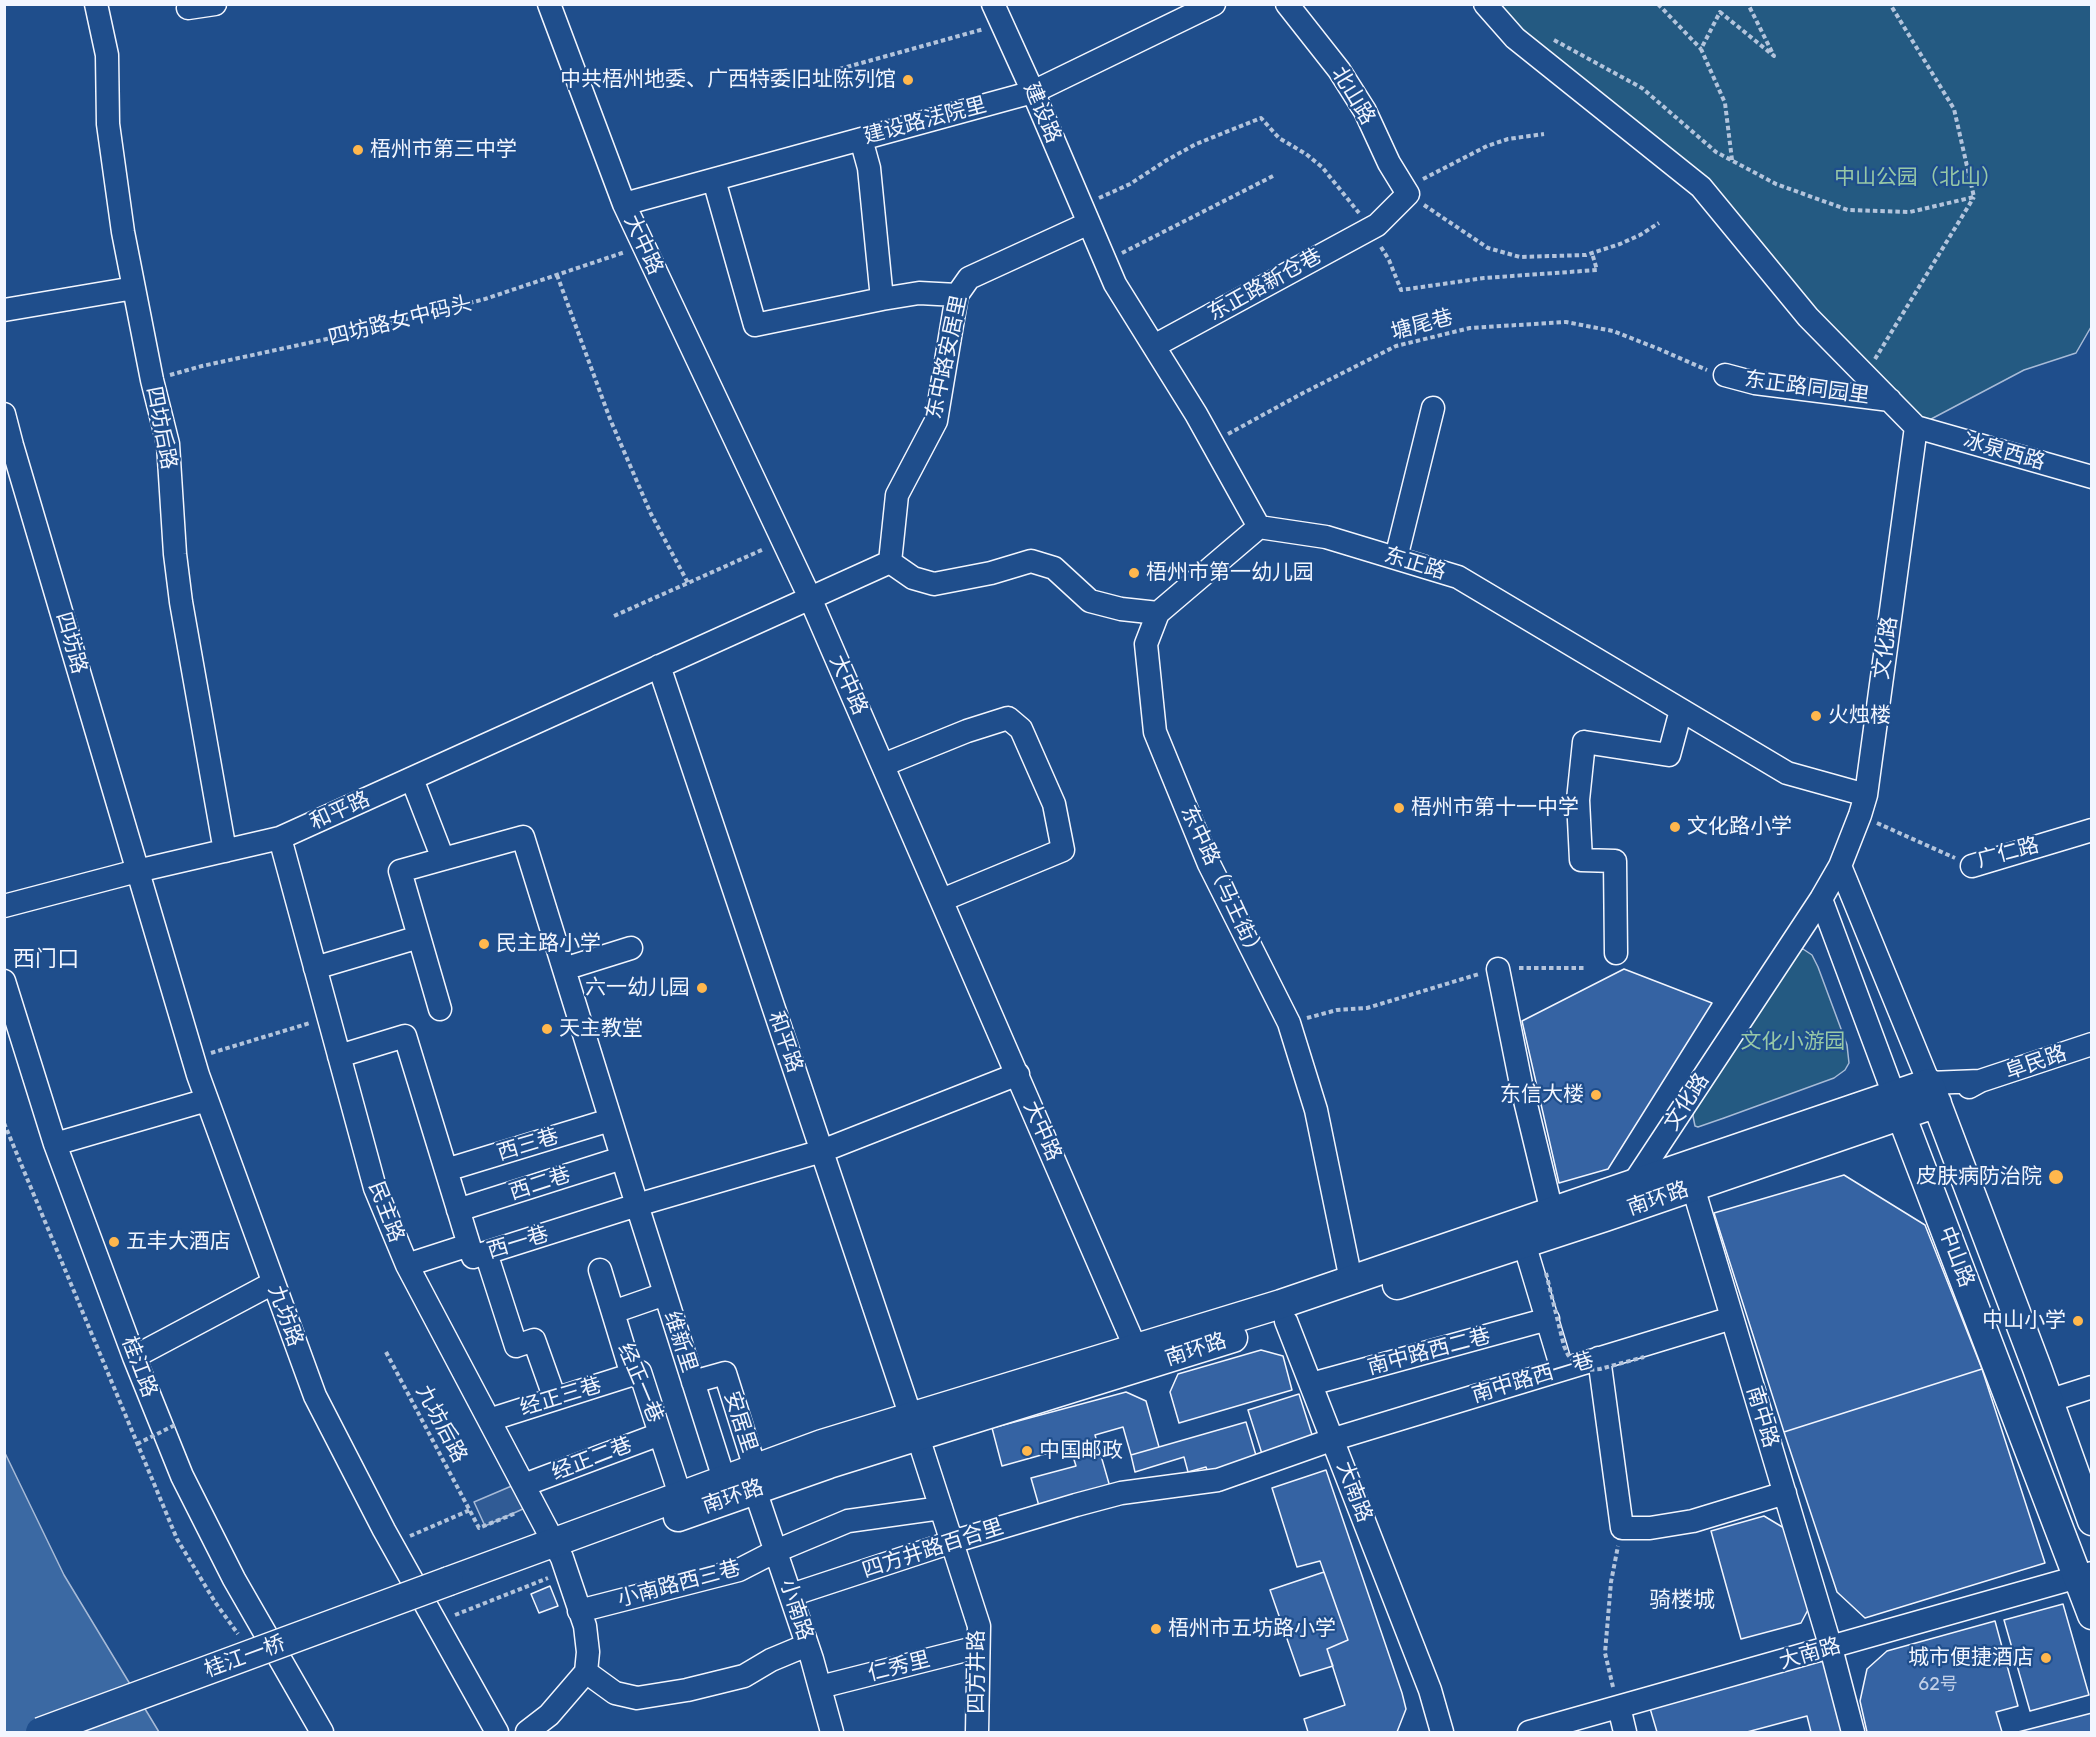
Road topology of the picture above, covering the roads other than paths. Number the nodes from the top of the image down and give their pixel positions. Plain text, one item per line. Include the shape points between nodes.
1 (96, 4) edge
2 (215, 4) edge
3 (549, 4) edge
4 (1214, 4) edge
5 (1287, 4) edge
6 (1485, 4) edge
7 (188, 8) dead end
8 (998, 14) edge
9 (1033, 92) junction
10 (861, 139) junction
11 (714, 180) junction
12 (1408, 194) joint
13 (624, 204) junction
14 (1085, 214) junction
15 (134, 288) junction
16 (957, 295) junction
17 (882, 299) junction
18 (4, 310) edge
19 (1154, 346) junction
20 (1725, 375) road end
21 (1890, 400) junction
22 (1433, 408) dead end
23 (4, 414) edge
24 (1916, 427) junction
25 (2091, 477) edge
26 (1259, 527) junction
27 (1396, 558) junction
28 (890, 562) junction
29 (810, 598) junction
30 (1158, 614) junction
31 (659, 666) junction
32 (1681, 710) junction
33 (883, 765) junction
34 (412, 779) junction
35 (1863, 805) junction
36 (2091, 830) edge
37 (280, 838) junction
38 (225, 851) junction
39 (443, 859) junction
40 (1840, 866) junction
41 (1972, 866) road end
42 (137, 871) junction
43 (1821, 899) junction
44 (942, 900) junction
45 (4, 906) edge
46 (419, 937) junction
47 (631, 948) dead end
48 (1616, 953) dead end
49 (315, 968) junction
50 (564, 969) junction
51 (1498, 969) road end
52 (4, 981) edge
53 (441, 1010) dead end
54 (2091, 1044) edge
55 (339, 1056) junction
56 (1018, 1074) junction
57 (1933, 1093) junction
58 (207, 1100) junction
59 (1898, 1105) junction
60 (610, 1120) junction
61 (55, 1144) junction
62 (822, 1151) junction
63 (622, 1158) junction
64 (446, 1170) junction
65 (1633, 1184) junction
66 (1693, 1187) junction
67 (636, 1205) junction
68 (458, 1210) junction
69 (1552, 1212) junction
70 (1524, 1243) junction
71 (478, 1249) junction
72 (407, 1265) junction
73 (600, 1270) dead end
74 (1351, 1280) junction
75 (273, 1283) junction
76 (665, 1294) junction
77 (613, 1312) junction
78 (1732, 1318) junction
79 (1548, 1319) junction
80 (1286, 1321) junction
81 (134, 1357) junction
82 (1140, 1358) junction
83 (1599, 1358) junction
84 (1562, 1369) junction
85 (632, 1375) junction
86 (693, 1382) junction
87 (1311, 1384) junction
88 (2091, 1387) edge
89 (555, 1399) junction
90 (2049, 1401) junction
91 (489, 1420) junction
92 (915, 1427) junction
93 (660, 1434) junction
94 (1334, 1439) junction
95 (724, 1479) junction
96 (755, 1479) junction
97 (1785, 1493) junction
98 (529, 1495) junction
99 (680, 1495) junction
100 (2088, 1503) edge
101 (1076, 1504) joint
102 (941, 1508) junction
103 (952, 1542) junction
104 (776, 1551) junction
105 (561, 1557) junction
106 (2084, 1575) edge
107 (452, 1588) junction
108 (791, 1595) junction
109 (579, 1611) junction
110 (2091, 1615) edge
111 (807, 1645) junction
112 (978, 1647) junction
113 (1831, 1648) junction
114 (586, 1672) junction
115 (820, 1688) junction
116 (1620, 1707) junction
117 (40, 1732) edge
118 (84, 1732) edge
119 (322, 1732) edge
120 (497, 1732) edge
121 (527, 1732) edge
122 (832, 1732) edge
123 (977, 1732) edge
124 (1442, 1732) edge
125 (1529, 1732) edge
126 (1625, 1732) edge
127 (1853, 1732) edge

1 - 15 street, 四坊后路 via 107,55 108,124
2 - 7 street
3 - 13 street, 大中路
4 - 9 street, 建设路法院里
5 - 12 street, 北山路 via 1339,70
6 - 21 street via 1515,38 1701,187 1808,316
8 - 9 street, 建设路
9 - 10 street, 建设路法院里
9 - 14 street, 建设路
10 - 11 street, 建设路法院里
10 - 17 street via 869,168
11 - 13 street, 建设路法院里
11 - 17 street via 755,325
12 - 19 street, 东正路新仓巷 via 1377,225
13 - 29 street, 大中路
14 - 16 street, 东中路安居里 via 969,278
14 - 19 street via 1115,284
15 - 18 street
15 - 38 street, 四坊后路 via 168,444 178,583
16 - 17 street via 919,293
16 - 28 street, 东中路安居里 via 936,421 897,495
19 - 26 street
20 - 21 street, 东正路同园里 via 1755,383
21 - 24 street
22 - 27 street
23 - 42 street, 四坊路
24 - 25 street, 冰泉西路
24 - 35 street, 文化路
26 - 27 street, 东正路 via 1326,537
26 - 30 street, 东中路（马王街）
27 - 32 street, 东正路 via 1458,577
28 - 29 street, 和平路
28 - 30 street via 913,578 934,584 1031,561 1054,568 1090,601
29 - 31 street, 和平路
29 - 33 street, 大中路
30 - 74 street, 东中路（马王街） via 1146,644 1155,732 1209,864 1289,1023 1316,1110
31 - 34 street, 和平路
31 - 62 street, 和平路
32 - 35 street, 东正路 via 1787,773
32 - 48 street via 1669,755 1584,742 1578,800 1581,860 1615,861
33 - 44 street, 大中路
33 - 44 street via 1008,718 1021,729 1054,804 1064,850
34 - 37 street, 和平路
34 - 39 street
35 - 40 street, 文化路
36 - 41 street, 广仁路
37 - 38 street, 和平路
37 - 49 street, 民主路
38 - 42 street, 和平路
39 - 46 street via 400,872
39 - 50 street, 维新里 via 523,837
40 - 43 street, 文化路
40 - 57 street, 中山路
42 - 45 street, 和平路
42 - 58 street, 九坊路
43 - 59 street, 中山路
43 - 65 street, 文化路
44 - 56 street, 大中路
46 - 49 street
46 - 53 street
47 - 50 street
49 - 55 street, 民主路
50 - 60 street, 维新里
51 - 69 street
52 - 61 street, 桂江路
54 - 57 street, 阜民路 via 1980,1082
55 - 64 street via 405,1036
55 - 72 street, 民主路 via 375,1188
56 - 62 street, 西一巷
56 - 82 street, 大中路
57 - 59 main road, 南环路
57 - 90 main road, 中山路
58 - 61 street
58 - 75 street, 九坊路
59 - 65 main road, 南环路
59 - 66 main road, 南环路
59 - 106 main road, 中山路
60 - 63 street, 维新里
60 - 64 street, 西三巷
61 - 81 street, 桂江路
62 - 67 street, 西一巷
62 - 92 street, 和平路
63 - 67 street, 维新里
63 - 68 street, 西二巷
64 - 68 street
65 - 69 main road, 南环路
66 - 70 main road, 南环路
66 - 78 street, 南中路
67 - 71 street, 西一巷
67 - 76 street, 维新里
68 - 71 street
69 - 74 main road, 南环路
70 - 79 street
70 - 80 main road, 南环路
71 - 72 street, 西一巷
71 - 89 street via 516,1346 534,1340
72 - 91 street, 民主路
73 - 77 street, 经正一巷
74 - 82 main road, 南环路
75 - 81 street
75 - 120 street, 九坊路 via 315,1396
76 - 77 street
76 - 86 street, 维新里
77 - 85 street, 经正一巷
78 - 83 street, 南中路西一巷
78 - 97 street, 南中路
79 - 84 street
79 - 87 street, 南中路西二巷
80 - 82 main road, 南环路
80 - 87 street, 大南路
81 - 119 street, 桂江路 via 182,1476 240,1589
82 - 92 main road, 南环路
83 - 84 street, 南中路西一巷
83 - 97 street via 1622,1528 1693,1521
84 - 94 street, 南中路西一巷
85 - 89 street, 经正三巷
85 - 93 street, 经正一巷 via 640,1372
86 - 95 street, 维新里
86 - 96 street, 安居里 via 725,1373
87 - 94 street, 大南路
88 - 90 street
89 - 91 street, 经正三巷
90 - 100 main road, 中山路
91 - 98 street, 民主路
92 - 96 main road, 南环路 via 829,1464
92 - 102 street, 四方井路
93 - 98 street, 经正二巷
93 - 99 street, 经正一巷
94 - 101 street, 南中路西一巷 via 1218,1480 1121,1492
94 - 124 street, 大南路 via 1430,1690
95 - 96 main road, 南环路
95 - 99 main road, 南环路
96 - 104 street, 小南路
96 - 105 main road, 南环路
97 - 113 street, 南中路
98 - 105 street, 民主路
99 - 105 main road, 南环路
101 - 103 street, 四方井路百合里
102 - 103 street, 四方井路
102 - 104 street via 848,1521
103 - 108 street, 四方井路百合里
103 - 112 street, 四方井路 via 979,1626
104 - 108 street, 小南路
104 - 109 street, 小南路西三巷 via 738,1570
105 - 107 main road, 南环路
105 - 109 street, 民主路
106 - 110 main road, 中山路
106 - 113 street, 大南路
107 - 117 main road, 桂江一桥, bridge via 252,1654
107 - 118 main road, 桂江一桥
108 - 111 street, 小南路
109 - 114 street, 民主路 via 588,1638
111 - 114 street via 744,1676 637,1698 615,1693
111 - 115 street, 小南路
112 - 115 street, 仁秀里
112 - 123 street, 四方井路
113 - 116 street, 大南路
113 - 127 street, 南中路
114 - 121 street via 549,1715
115 - 122 street, 小南路
116 - 125 street, 大南路
116 - 126 street

